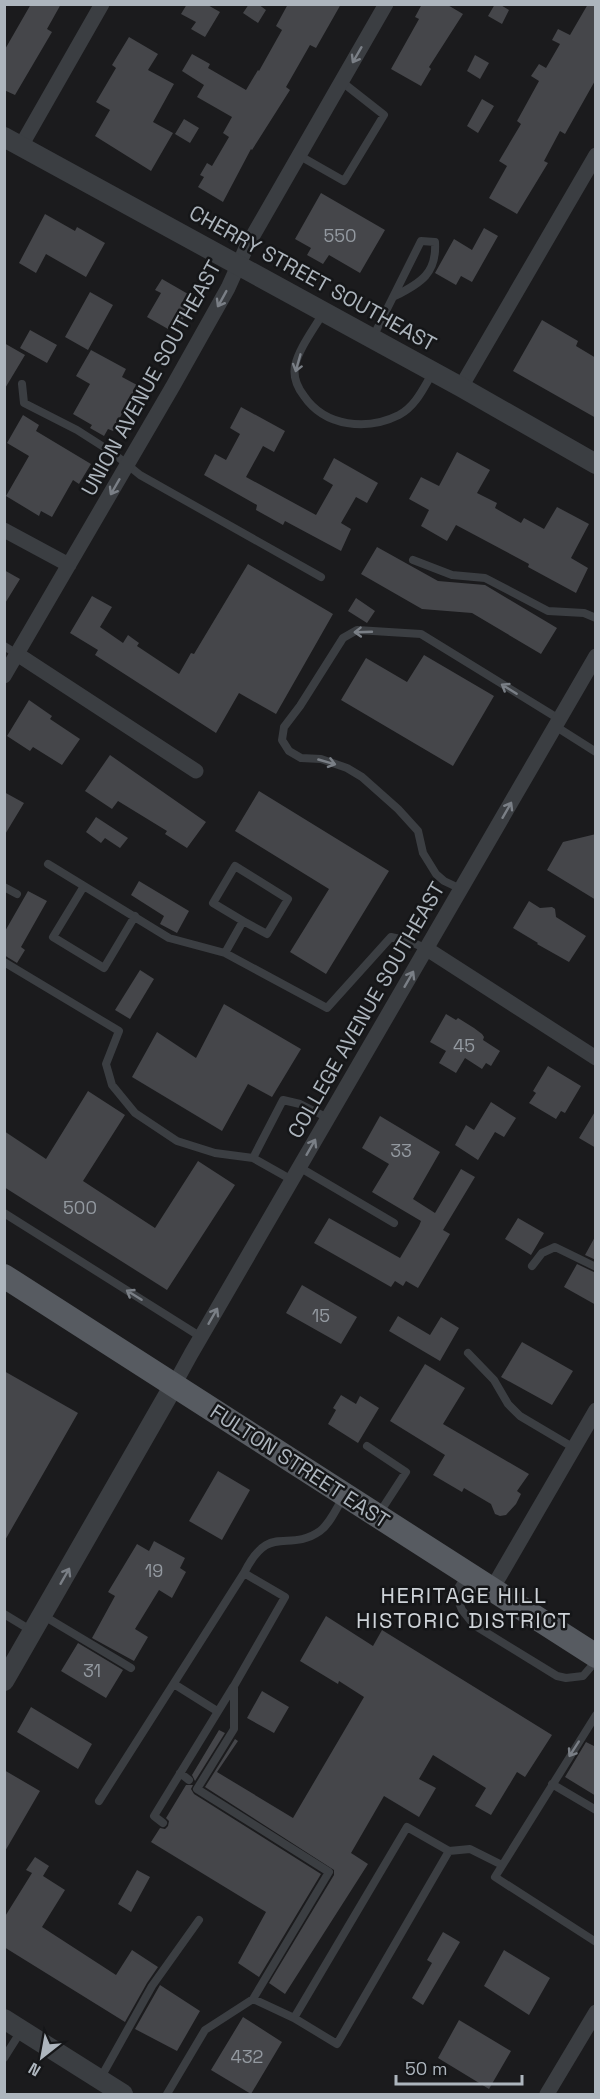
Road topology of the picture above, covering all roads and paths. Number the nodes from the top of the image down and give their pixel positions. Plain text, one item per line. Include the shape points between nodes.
1 (102, 4) edge
2 (386, 4) edge
3 (342, 82) junction
4 (13, 141) edge
5 (596, 155) edge
6 (300, 156) junction
7 (239, 265) junction
8 (395, 296) junction
9 (324, 311) junction
10 (372, 338) junction
11 (433, 372) junction
12 (22, 384) dead end
13 (461, 387) junction
14 (596, 464) edge
15 (127, 465) junction
16 (4, 530) edge
17 (413, 560) dead end
18 (69, 565) junction
19 (321, 577) dead end
20 (596, 618) edge
21 (11, 650) edge
22 (596, 656) edge
23 (591, 672) edge
24 (4, 676) edge
25 (557, 722) junction
26 (596, 752) edge
27 (196, 771) dead end
28 (48, 864) dead end
29 (84, 885) junction
30 (4, 886) edge
31 (461, 890) junction
32 (17, 894) dead end
33 (135, 916) junction
34 (243, 921) junction
35 (427, 949) junction
36 (225, 953) junction
37 (4, 962) edge
38 (596, 1058) edge
39 (328, 1118) junction
40 (253, 1158) junction
41 (296, 1174) junction
42 (4, 1213) edge
43 (394, 1223) dead end
44 (532, 1266) dead end
45 (596, 1267) edge
46 (4, 1276) edge
47 (201, 1337) junction
48 (468, 1353) dead end
49 (174, 1385) junction
50 (596, 1410) edge
51 (367, 1446) dead end
52 (574, 1448) junction
53 (344, 1495) junction
54 (377, 1516) junction
55 (244, 1573) junction
56 (467, 1574) junction
57 (492, 1590) junction
58 (4, 1614) edge
59 (38, 1624) junction
60 (596, 1656) edge
61 (596, 1661) edge
62 (131, 1668) dead end
63 (4, 1681) edge
64 (174, 1684) junction
65 (234, 1686) junction
66 (218, 1712) junction
67 (596, 1715) edge
68 (180, 1773) junction
69 (189, 1780) dead end
70 (552, 1784) junction
71 (99, 1801) dead end
72 (596, 1810) edge
73 (163, 1823) dead end
74 (449, 1851) junction
75 (502, 1865) junction
76 (199, 1920) dead end
77 (596, 1942) edge
78 (253, 1999) junction
79 (596, 2012) edge
80 (294, 2018) junction
81 (4, 2019) edge
82 (22, 2030) junction
83 (4, 2058) edge
84 (100, 2080) junction
85 (123, 2094) edge
86 (167, 2094) edge
87 (548, 2094) edge

1 - 4 street
2 -> 3 street, UNION AVENUE SOUTHEAST
3 - 6 street, UNION AVENUE SOUTHEAST
3 - 6 lane via 384,115 344,181
4 - 7 street, CHERRY STREET SOUTHEAST
5 - 13 street
6 - 7 street, UNION AVENUE SOUTHEAST
7 - 9 street, CHERRY STREET SOUTHEAST
7 -> 15 street, UNION AVENUE SOUTHEAST
8 - 8 lane via 421,241 435,242 432,267 422,281
8 - 10 lane
9 - 10 street, CHERRY STREET SOUTHEAST
9 -> 11 lane via 296,364 295,378 308,403 319,413 349,424 385,421 416,401
10 - 11 street, CHERRY STREET SOUTHEAST
11 - 13 street, CHERRY STREET SOUTHEAST
12 - 15 lane via 24,404 77,430
13 - 14 street, CHERRY STREET SOUTHEAST
15 -> 18 street, UNION AVENUE SOUTHEAST
15 - 19 lane via 140,476
16 - 18 street
17 - 20 lane via 452,575 485,578 548,611 584,613
18 - 21 street, UNION AVENUE SOUTHEAST
21 - 24 street, UNION AVENUE SOUTHEAST
21 - 27 street
22 - 23 street, COLLEGE AVENUE SOUTHEAST
23 - 25 street, COLLEGE AVENUE SOUTHEAST
25 - 26 lane
31 -> 25 street, COLLEGE AVENUE SOUTHEAST
25 -> 31 lane via 421,634 357,630 343,638 284,728 282,740 289,751 301,758 321,759 347,768 398,808 418,831 423,853 436,874
28 - 29 lane
29 - 33 lane
29 - 33 lane via 53,937 104,968
30 - 32 lane
31 - 35 street, COLLEGE AVENUE SOUTHEAST
33 - 36 lane via 169,938
34 - 34 lane via 267,934 288,899 236,866 213,903
34 - 36 lane
35 - 36 lane via 391,937 327,1008
35 - 38 street
39 -> 35 street, COLLEGE AVENUE SOUTHEAST
37 - 40 lane via 119,1032 106,1065 112,1085 135,1113 177,1141 214,1153
39 - 40 lane via 283,1100
41 -> 39 street, COLLEGE AVENUE SOUTHEAST
40 - 41 lane
41 - 43 lane
47 -> 41 street, COLLEGE AVENUE SOUTHEAST
47 -> 42 lane
44 - 45 lane via 542,1253 555,1247
46 - 49 main road, FULTON STREET EAST
47 - 49 street, COLLEGE AVENUE SOUTHEAST
48 - 52 lane via 520,1416
49 - 53 main road, FULTON STREET EAST
59 -> 49 street
50 - 52 street
51 - 54 lane via 406,1472
52 - 57 street
53 - 54 main road, FULTON STREET EAST
53 - 55 lane via 323,1529 311,1537 275,1540 263,1546
54 - 56 main road, FULTON STREET EAST
55 - 64 lane
55 - 65 lane via 285,1596
56 - 57 main road, FULTON STREET EAST
56 - 61 lane via 454,1593 474,1625 556,1676 583,1676
57 - 60 main road, FULTON STREET EAST
58 - 59 lane
59 - 62 lane
59 - 63 street
64 - 66 lane
64 - 71 lane
65 - 66 lane
65 - 78 lane via 234,1729 197,1790 329,1872
66 - 68 lane
67 -> 70 lane
68 - 69 lane
68 - 73 lane via 154,1816
70 - 72 lane
70 - 75 lane
74 - 75 lane via 470,1849
74 - 80 lane via 407,1827
74 - 80 lane via 337,2044
75 - 77 lane via 495,1877
76 - 84 lane via 152,1986
78 - 80 lane
78 - 86 lane via 205,2031
79 - 87 street
81 - 82 street
82 - 83 lane
82 - 84 street
84 - 85 street

